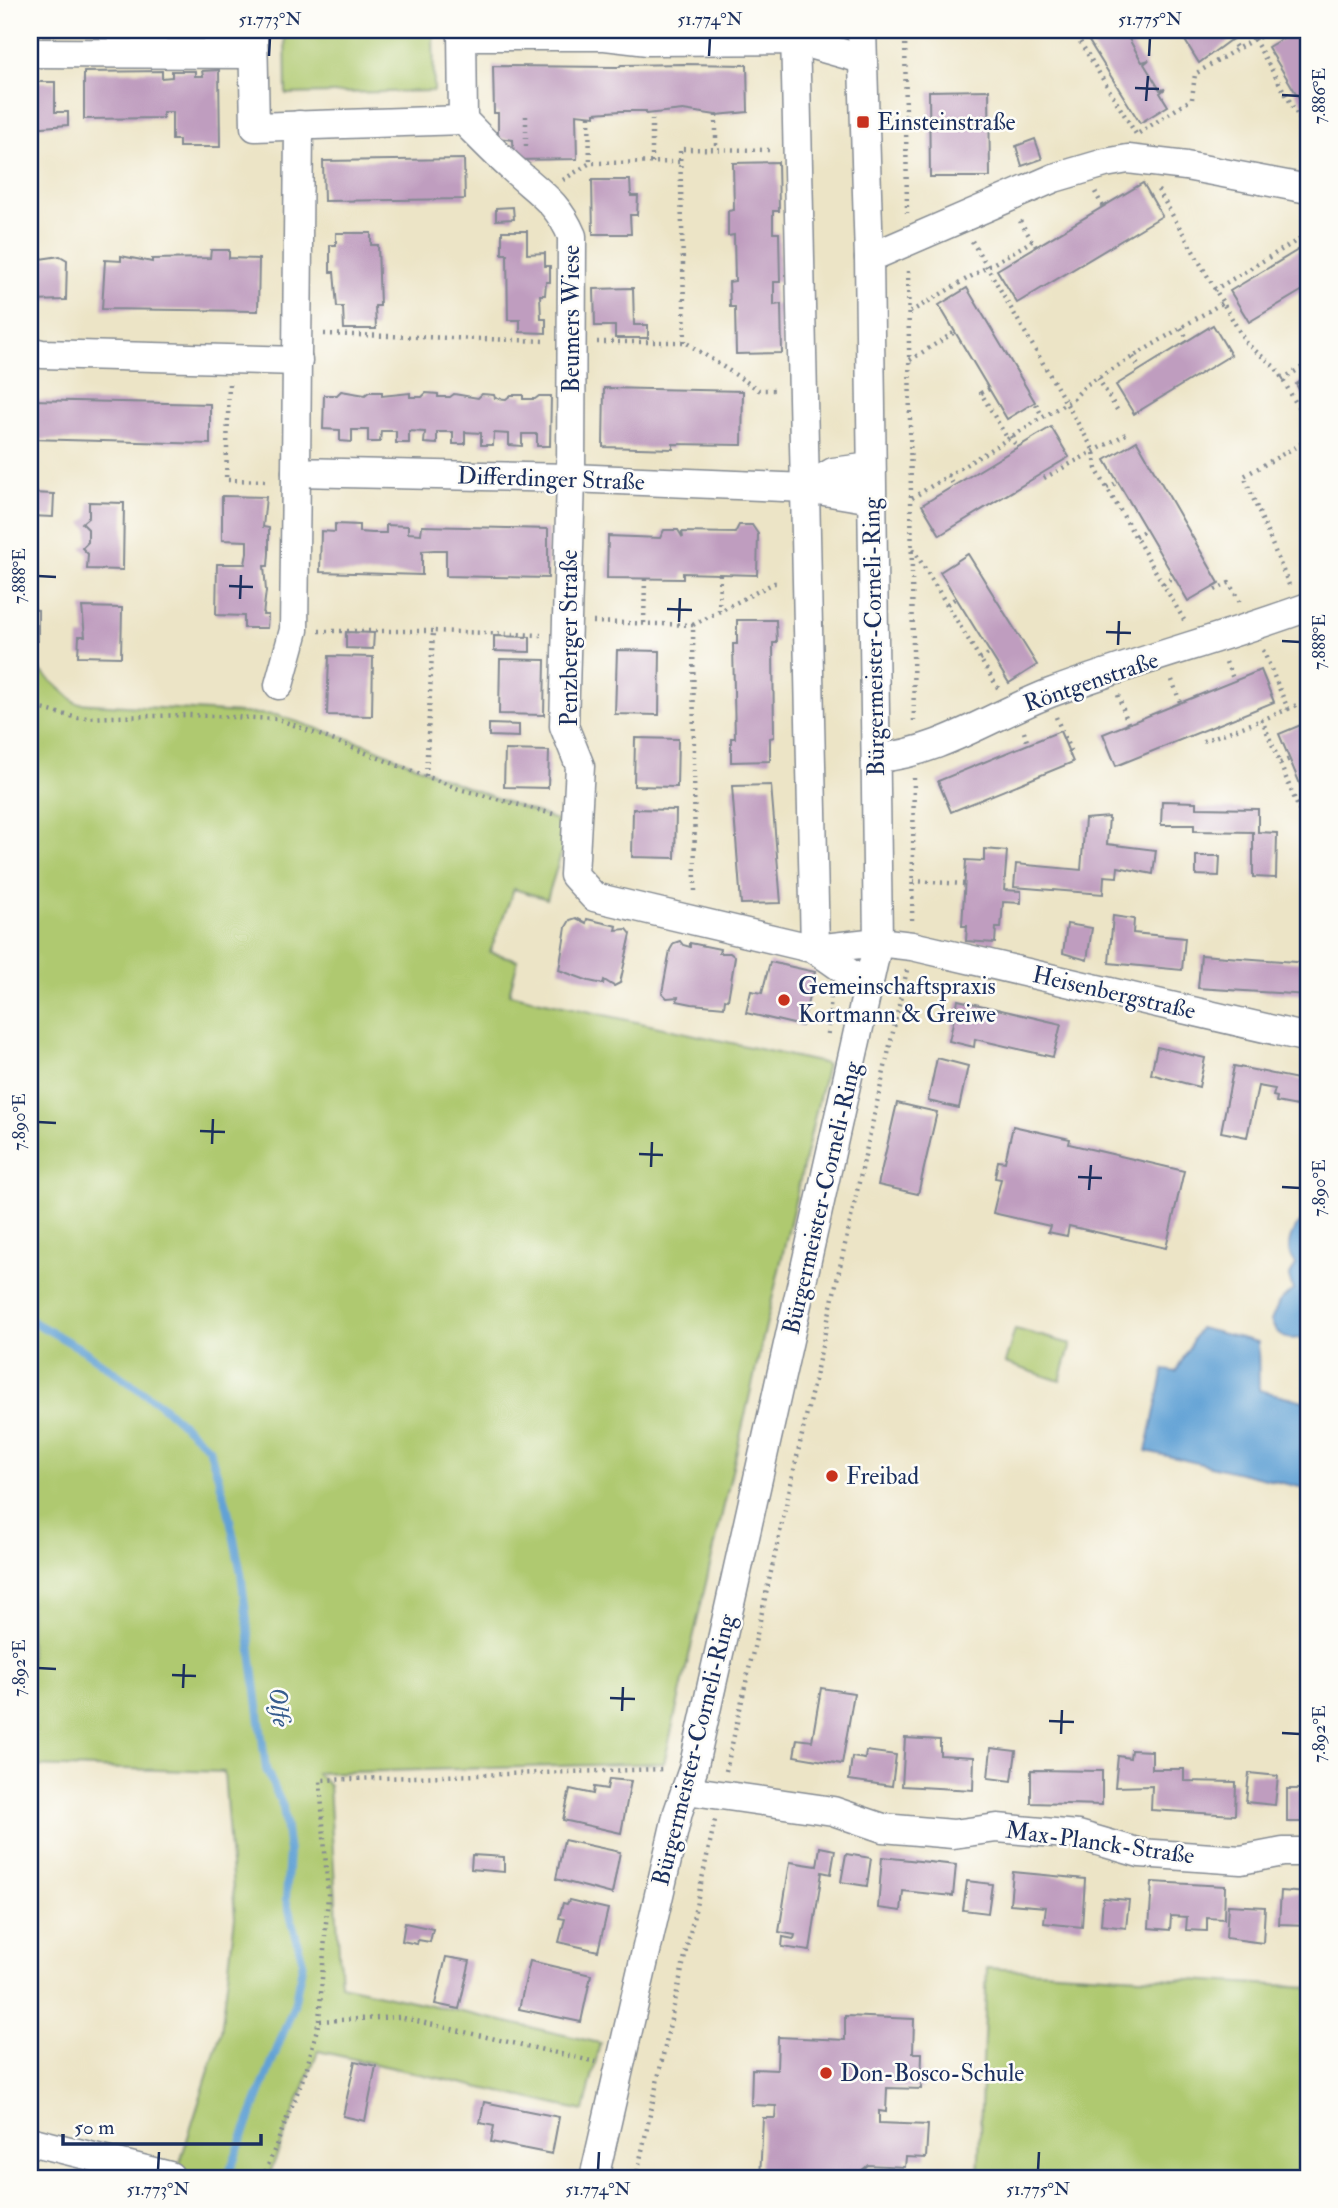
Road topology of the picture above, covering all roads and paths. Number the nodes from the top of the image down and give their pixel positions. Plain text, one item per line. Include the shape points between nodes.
1 (822, 30) edge
2 (862, 30) edge
3 (1073, 30) edge
4 (1280, 30) edge
5 (462, 33) edge
6 (795, 35) edge
7 (1254, 38) junction
8 (1231, 39) dead end
9 (1088, 40) dead end
10 (253, 42) edge
11 (1082, 44) junction
12 (1237, 49) junction
13 (30, 53) edge
14 (862, 59) junction
15 (1286, 75) dead end
16 (1278, 80) junction
17 (1122, 95) dead end
18 (1115, 100) junction
19 (652, 113) dead end
20 (716, 115) dead end
21 (589, 116) dead end
22 (463, 120) junction
23 (299, 125) junction
24 (1308, 133) edge
25 (1138, 147) junction
26 (716, 149) junction
27 (798, 150) junction
28 (679, 162) junction
29 (590, 163) junction
30 (652, 163) junction
31 (1308, 189) edge
32 (548, 197) junction
33 (961, 219) junction
34 (1308, 234) edge
35 (1032, 241) dead end
36 (869, 257) junction
37 (986, 267) junction
38 (1254, 267) junction
39 (1258, 274) dead end
40 (1214, 290) junction
41 (1222, 303) junction
42 (910, 313) dead end
43 (1181, 328) junction
44 (955, 332) dead end
45 (1188, 340) dead end
46 (685, 342) dead end
47 (30, 351) edge
48 (1133, 357) junction
49 (229, 359) junction
50 (910, 360) dead end
51 (298, 361) junction
52 (1308, 364) edge
53 (1140, 369) dead end
54 (1098, 378) junction
55 (1282, 379) junction
56 (989, 389) dead end
57 (1065, 403) junction
58 (1036, 404) dead end
59 (1308, 408) edge
60 (1301, 412) junction
61 (1119, 413) dead end
62 (1042, 416) junction
63 (1308, 424) edge
64 (1128, 433) dead end
65 (1009, 437) junction
66 (1308, 440) edge
67 (1017, 448) dead end
68 (1094, 451) junction
69 (871, 467) junction
70 (948, 475) junction
71 (296, 477) junction
72 (571, 478) junction
73 (1044, 478) dead end
74 (1118, 482) dead end
75 (954, 486) dead end
76 (806, 488) junction
77 (1107, 488) junction
78 (911, 498) dead end
79 (872, 499) junction
80 (1146, 530) dead end
81 (1135, 536) junction
82 (912, 547) dead end
83 (720, 574) dead end
84 (1173, 577) dead end
85 (645, 579) dead end
86 (807, 583) junction
87 (1163, 584) junction
88 (1214, 590) dead end
89 (956, 598) dead end
90 (947, 604) junction
91 (1304, 608) edge
92 (719, 611) junction
93 (644, 624) junction
94 (694, 625) junction
95 (1254, 627) junction
96 (567, 629) junction
97 (295, 630) junction
98 (433, 631) junction
99 (1198, 645) junction
100 (990, 653) dead end
101 (980, 659) junction
102 (279, 685) dead end
103 (1046, 695) junction
104 (1306, 701) edge
105 (30, 706) edge
106 (1287, 709) junction
107 (1011, 710) junction
108 (1308, 717) edge
109 (1262, 720) junction
110 (1203, 741) dead end
111 (1072, 755) dead end
112 (876, 758) junction
113 (1290, 759) dead end
114 (1280, 763) junction
115 (426, 776) junction
116 (1308, 811) edge
117 (1301, 814) junction
118 (577, 822) junction
119 (1308, 831) edge
120 (913, 881) dead end
121 (965, 884) dead end
122 (695, 922) junction
123 (877, 942) junction
124 (815, 949) junction
125 (869, 987) junction
126 (831, 991) dead end
127 (1308, 1038) edge
128 (827, 1041) dead end
129 (689, 1779) junction
130 (1308, 1852) edge
131 (319, 2021) junction
132 (620, 2067) junction
133 (658, 2077) dead end
134 (30, 2141) edge
135 (169, 2178) edge
136 (263, 2178) edge
137 (594, 2178) edge

1 - 6 street
2 - 14 street, Bürgermeister-Corneli-Ring
3 - 11 path
4 - 7 path
5 - 6 street via 648,41
5 - 22 street
6 - 14 street
6 - 27 street
7 - 12 path
7 - 16 path
8 - 12 path
9 - 11 path
10 - 13 street
10 - 23 street via 255,127
11 - 18 path
12 - 25 path via 1195,74 1192,99
14 - 36 street, Bürgermeister-Corneli-Ring
15 - 16 path
16 - 24 path
17 - 18 path
18 - 25 path
19 - 30 path
20 - 26 path
21 - 29 path
22 - 23 street
22 - 32 street, Beumers Wiese
23 - 51 street
25 - 31 street
25 - 33 street
25 - 40 path
26 - 27 path
26 - 28 path via 680,149
27 - 76 street
28 - 30 path
28 - 46 path
29 - 30 path
29 - 32 path via 575,170
32 - 72 street, Beumers Wiese via 562,213 572,236
33 - 36 street
33 - 37 path
34 - 38 path
35 - 37 path
36 - 69 street, Bürgermeister-Corneli-Ring
37 - 42 path
37 - 57 path
38 - 39 path
38 - 40 path
40 - 41 path
41 - 43 path
41 - 55 path via 1246,343 1276,368
43 - 45 path
43 - 48 path
44 - 50 path
47 - 49 street via 42,355
48 - 53 path
48 - 54 path
49 - 51 street
49 - 71 path via 226,480
51 - 71 street
52 - 55 path
54 - 57 path
54 - 61 path
55 - 60 path
56 - 65 path via 981,393
57 - 62 path
57 - 68 path
58 - 62 path
59 - 60 path
60 - 63 path
62 - 65 path
64 - 68 path
65 - 67 path
65 - 70 path
66 - 91 path via 1244,476
68 - 73 path
68 - 77 path via 1096,469
69 - 76 street via 833,472
69 - 79 street, Bürgermeister-Corneli-Ring
70 - 75 path
70 - 78 path
71 - 72 street, Differdinger Straße
71 - 97 street
72 - 76 street, Differdinger Straße
72 - 96 street, Penzberger Straße
74 - 77 path
76 - 79 street, Differdinger Straße
76 - 86 street
77 - 81 path
79 - 112 street, Bürgermeister-Corneli-Ring
80 - 81 path
81 - 87 path
82 - 90 path
83 - 92 path
84 - 87 path
85 - 93 path
86 - 92 path via 774,583
86 - 124 street
87 - 99 path
88 - 95 path via 1229,583
89 - 90 path
90 - 101 path
91 - 95 street, Röntgenstraße
92 - 94 path
93 - 94 path
93 - 96 path
94 - 122 path
95 - 99 street, Röntgenstraße
95 - 106 path
96 - 98 path
96 - 118 street, Penzberger Straße via 565,726 580,766
97 - 98 path
97 - 102 street
98 - 115 path
99 - 103 street, Röntgenstraße
100 - 101 path
101 - 107 path
103 - 107 street, Röntgenstraße
103 - 111 path
104 - 106 path
104 - 108 path
105 - 115 path via 78,718 189,715 278,719
106 - 109 path
107 - 112 street, Röntgenstraße via 915,752
109 - 110 path
109 - 114 path
112 - 123 street, Bürgermeister-Corneli-Ring
113 - 114 path
114 - 117 path
115 - 118 path
116 - 117 path
117 - 119 path
118 - 122 street, Penzberger Straße via 574,875 594,897
120 - 121 path
122 - 124 street, Penzberger Straße
123 - 124 street, Penzberger Straße
123 - 125 street, Bürgermeister-Corneli-Ring
123 - 127 street, Heisenbergstraße via 912,946
124 - 125 street, Penzberger Straße
125 - 129 street, Bürgermeister-Corneli-Ring
126 - 128 path
129 - 130 street, Max-Planck-Straße via 833,1811 883,1828 953,1834 997,1828 1064,1834 1140,1853 1228,1859
129 - 131 path via 320,1780 328,1895
129 - 132 street, Bürgermeister-Corneli-Ring
131 - 132 path via 399,2017
131 - 136 path via 306,2071
132 - 133 path
132 - 137 street, Bürgermeister-Corneli-Ring
134 - 135 street

